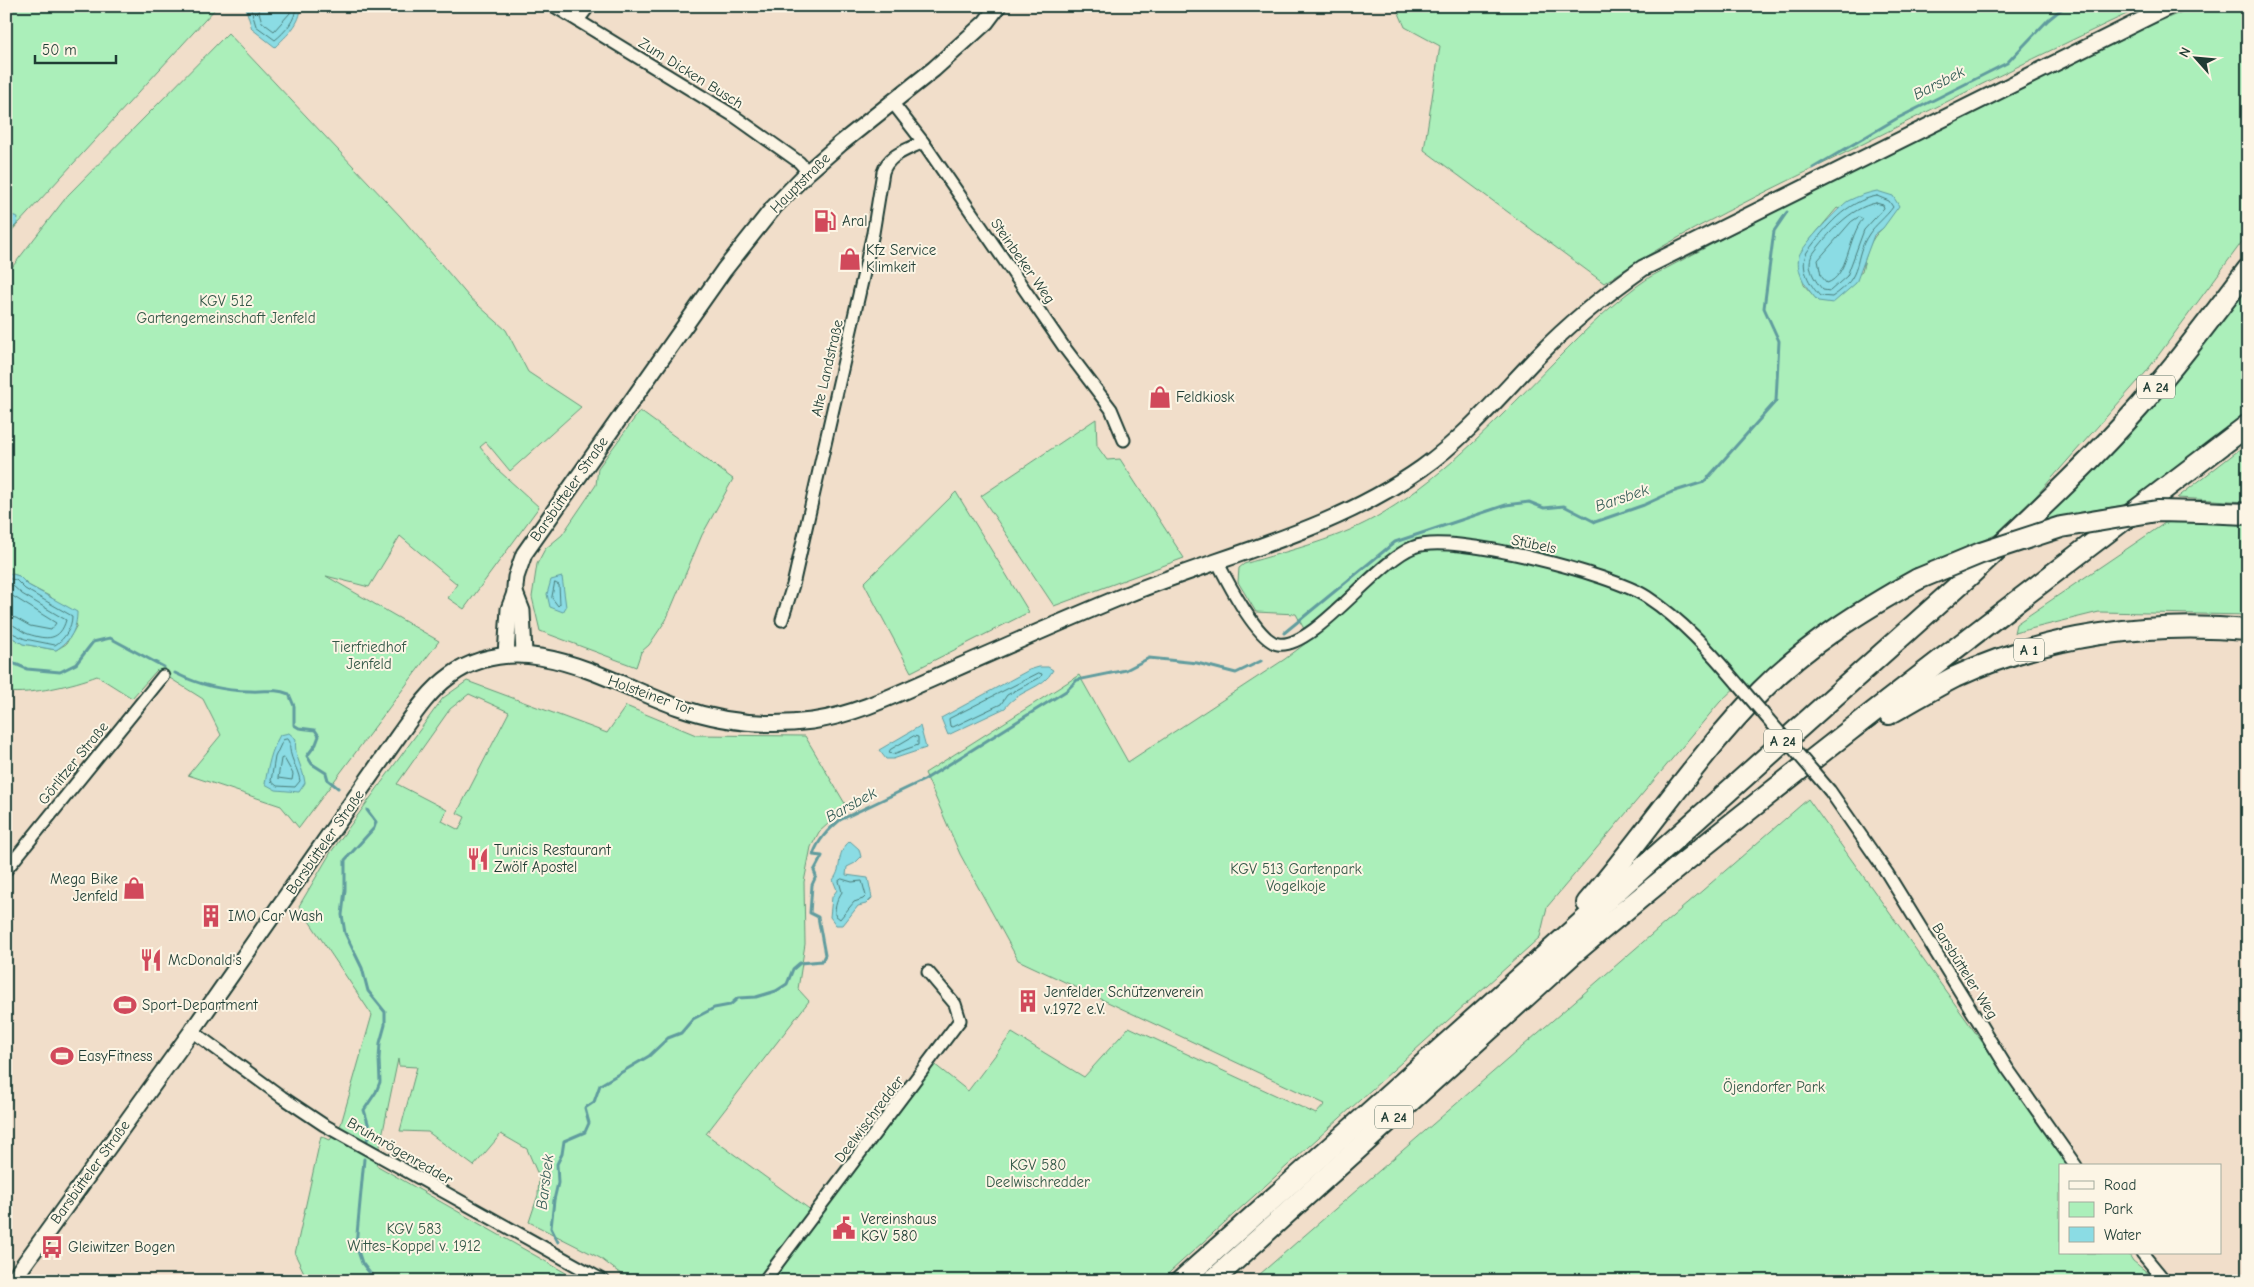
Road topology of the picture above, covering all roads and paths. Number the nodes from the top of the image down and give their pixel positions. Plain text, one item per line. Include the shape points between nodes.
1 (554, 6) edge
2 (589, 6) edge
3 (998, 6) edge
4 (2170, 6) edge
5 (578, 20) junction
6 (892, 102) junction
7 (923, 142) junction
8 (808, 172) junction
9 (2248, 268) edge
10 (638, 392) joint
11 (2248, 425) edge
12 (1124, 440) dead end
13 (2248, 514) edge
14 (1218, 563) junction
15 (515, 593) junction
16 (782, 620) dead end
17 (2248, 630) edge
18 (524, 654) junction
19 (506, 655) junction
20 (163, 676) dead end
21 (1830, 747) junction
22 (1830, 791) joint
23 (6, 870) edge
24 (928, 972) dead end
25 (1512, 985) junction
26 (192, 1031) junction
27 (2075, 1164) edge
28 (2143, 1254) edge
29 (12, 1281) edge
30 (604, 1281) edge
31 (764, 1281) edge
32 (1181, 1281) edge
33 (1212, 1281) edge
34 (2165, 1281) edge

1 - 5 street, Zum Dicken Busch
2 - 5 street
3 - 6 main road, Hauptstraße via 986,22
4 - 14 main road, Holsteiner Tor via 1643,268 1598,300 1562,332 1483,416 1420,469 1377,497 1332,520
5 - 8 street, Zum Dicken Busch via 734,116 799,162
6 - 7 street, Steinbeker Weg
6 - 8 main road, Hauptstraße
7 - 12 street, Steinbeker Weg via 1064,347 1111,409
7 - 16 street, Alte Landstraße via 892,156 883,172 867,259 793,585
8 - 10 main road, Hauptstraße via 774,207 724,270
9 - 25 highway, A 24 via 2201,332 2139,407 2053,496 1970,575
10 - 15 main road, Barsbütteler Straße via 524,554 516,577
11 - 21 highway, A 24
13 - 25 highway, A 24, bridge via 2157,511 2061,527 1981,552 1918,579 1884,598 1808,648 1762,690 1699,761 1607,880
14 - 18 main road, Holsteiner Tor via 1130,593 868,707 810,721 755,724 722,718 681,708 571,665
14 - 22 street, Stübels, bridge via 1234,593 1264,635 1276,644 1293,643 1309,633 1412,547 1442,544 1476,548 1567,566 1618,584 1645,596 1674,615
15 - 18 main road, Barsbütteler Straße via 522,612
15 - 19 main road, Barsbütteler Straße via 509,609
17 - 21 highway, A 1 via 2173,627 2114,632 2049,644 1996,660 1954,678
18 - 19 main road, Barsbütteler Straße
19 - 26 main road, Barsbütteler Straße via 460,669 423,702
20 - 23 street, Görlitzer Straße
21 - 33 highway, A 24 via 1575,952
22 - 27 street, Barsbütteler Weg via 1887,872 2007,1068
24 - 31 street, Deelwischredder via 955,1004 960,1020
25 - 32 highway, A 24
26 - 29 main road, Barsbütteler Straße
26 - 30 street, Bruhnrögenredder via 324,1125
28 - 34 street

